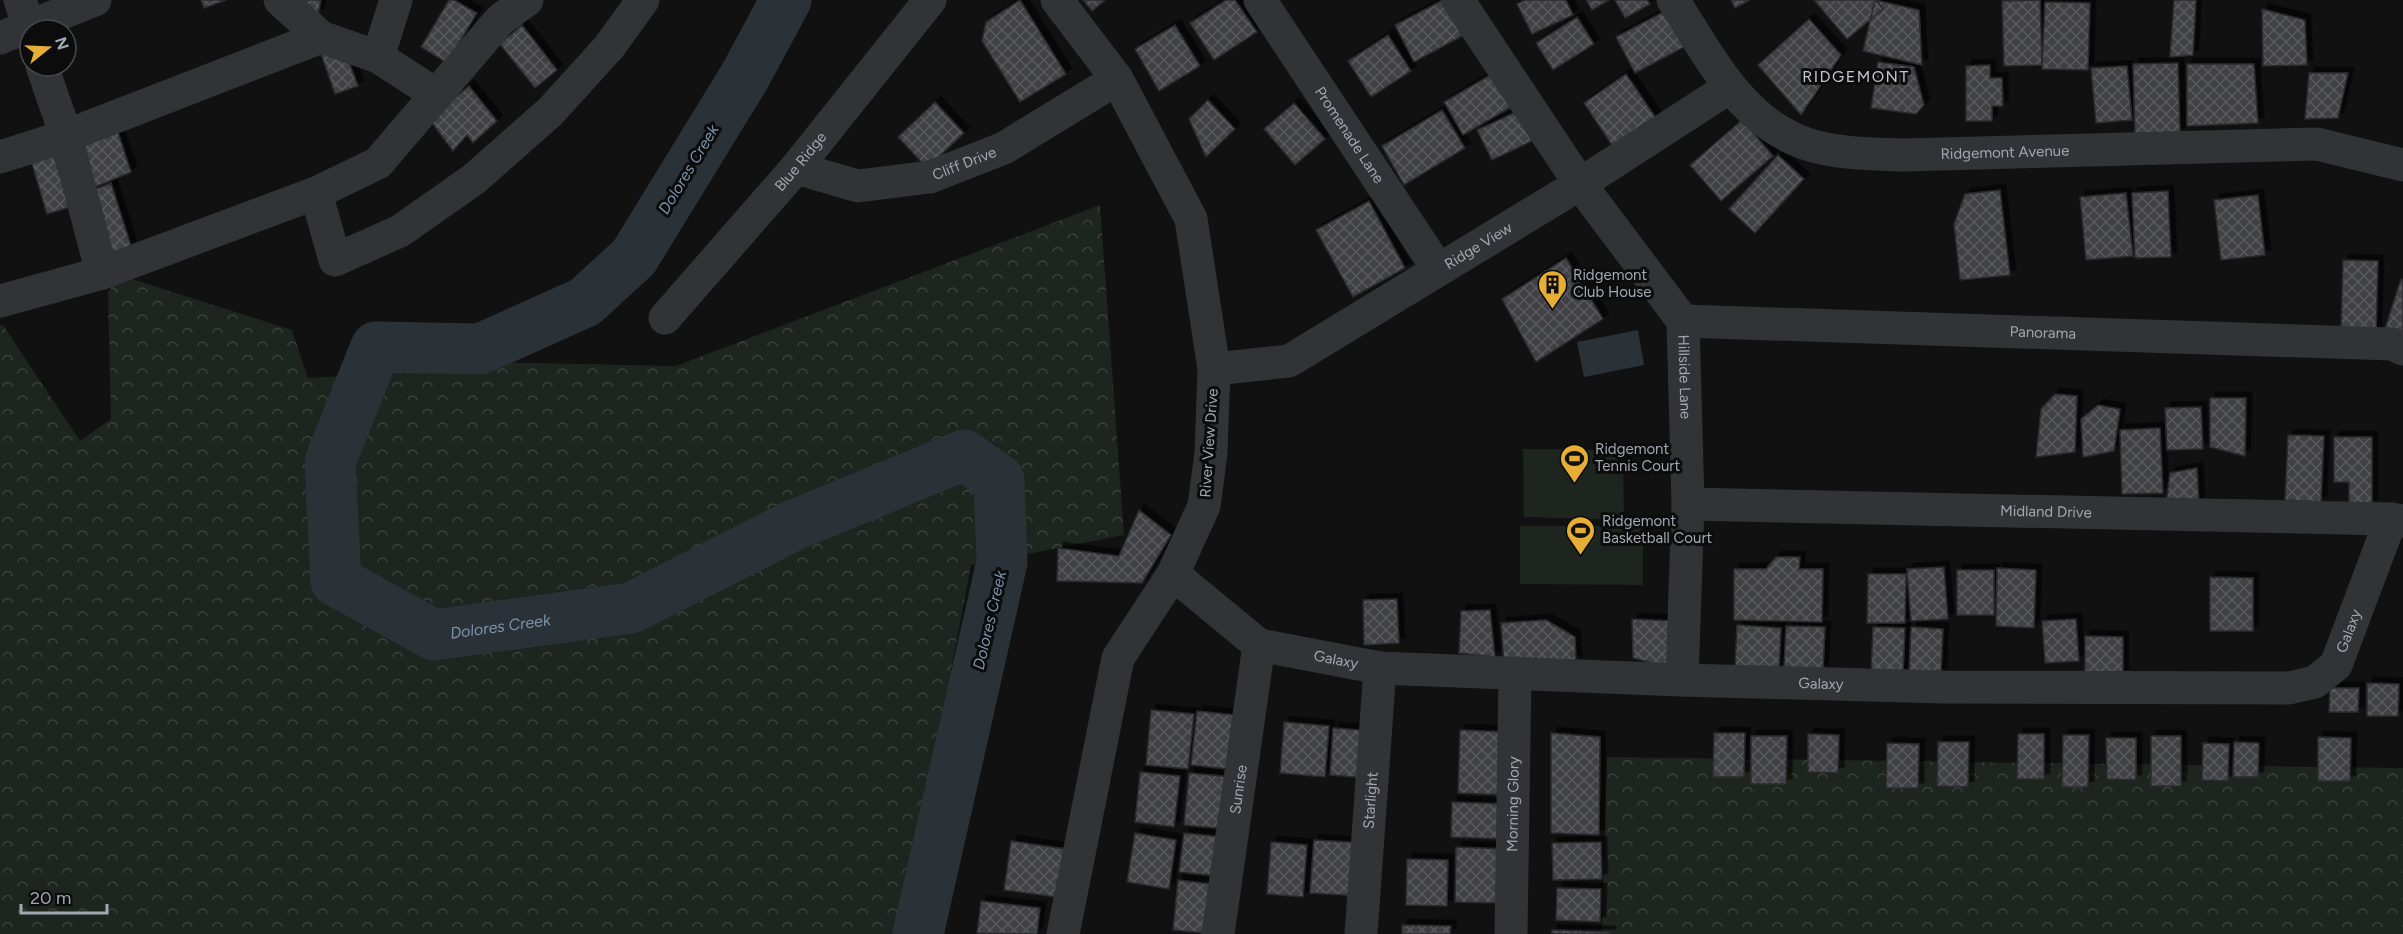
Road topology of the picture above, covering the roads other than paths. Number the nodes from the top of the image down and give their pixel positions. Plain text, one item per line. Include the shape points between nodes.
1 (94, 0) edge
2 (280, 0) edge
3 (396, 0) edge
4 (527, 0) edge
5 (644, 0) edge
6 (930, 0) edge
7 (1057, 0) edge
8 (1260, 0) edge
9 (1458, 0) edge
10 (1673, 0) edge
11 (503, 10) edge
12 (38, 18) edge
13 (321, 38) junction
14 (378, 57) junction
15 (46, 78) edge
16 (1116, 79) junction
17 (1730, 87) junction
18 (437, 95) junction
19 (66, 136) junction
20 (0, 157) edge
21 (2403, 165) edge
22 (796, 168) junction
23 (1580, 184) junction
24 (316, 193) junction
25 (1438, 269) junction
26 (102, 273) junction
27 (0, 302) edge
28 (665, 318) dead end
29 (1683, 321) junction
30 (2403, 349) edge
31 (1214, 369) junction
32 (1689, 504) junction
33 (2397, 520) edge
34 (1173, 574) junction
35 (1259, 645) junction
36 (1380, 668) junction
37 (1515, 673) junction
38 (1682, 680) junction
39 (1063, 934) edge
40 (1218, 934) edge
41 (1361, 934) edge
42 (1511, 934) edge

1 - 12 street
2 - 13 street
3 - 14 street
4 - 11 street
5 - 24 street via 609,47 550,112 474,179 400,231 335,260
6 - 22 street, Blue Ridge
7 - 16 street, River View Drive
8 - 25 street, Promenade Lane
9 - 23 street, Hillside Lane
10 - 17 street, Ridgemont Avenue
11 - 18 street
13 - 14 street
13 - 19 street
14 - 18 street
15 - 19 street
16 - 22 street, Cliff Drive via 1004,148 930,177 858,186
16 - 31 street, River View Drive via 1191,219
17 - 21 street, Ridgemont Avenue via 1755,115 1782,133 1816,147 1856,153 2317,144
17 - 23 street, Ridge View
18 - 24 street via 378,163
19 - 20 street
19 - 26 street
22 - 28 street, Blue Ridge
23 - 25 street, Ridge View
23 - 29 street, Hillside Lane
24 - 26 street
25 - 31 street, Ridge View via 1289,361
26 - 27 street
29 - 30 street, Panorama via 2392,344
29 - 32 street, Hillside Lane
31 - 34 street, River View Drive via 1211,453 1204,506
32 - 33 street, Midland Drive
32 - 38 street, Hillside Lane
33 - 38 street, Galaxy via 2336,664 2315,682 2289,688 1943,687
34 - 35 street, Galaxy
34 - 39 street, River View Drive via 1118,658
35 - 36 street, Galaxy
35 - 40 street, Sunrise
36 - 37 street, Galaxy
36 - 41 street, Starlight
37 - 38 street, Galaxy
37 - 42 street, Morning Glory

